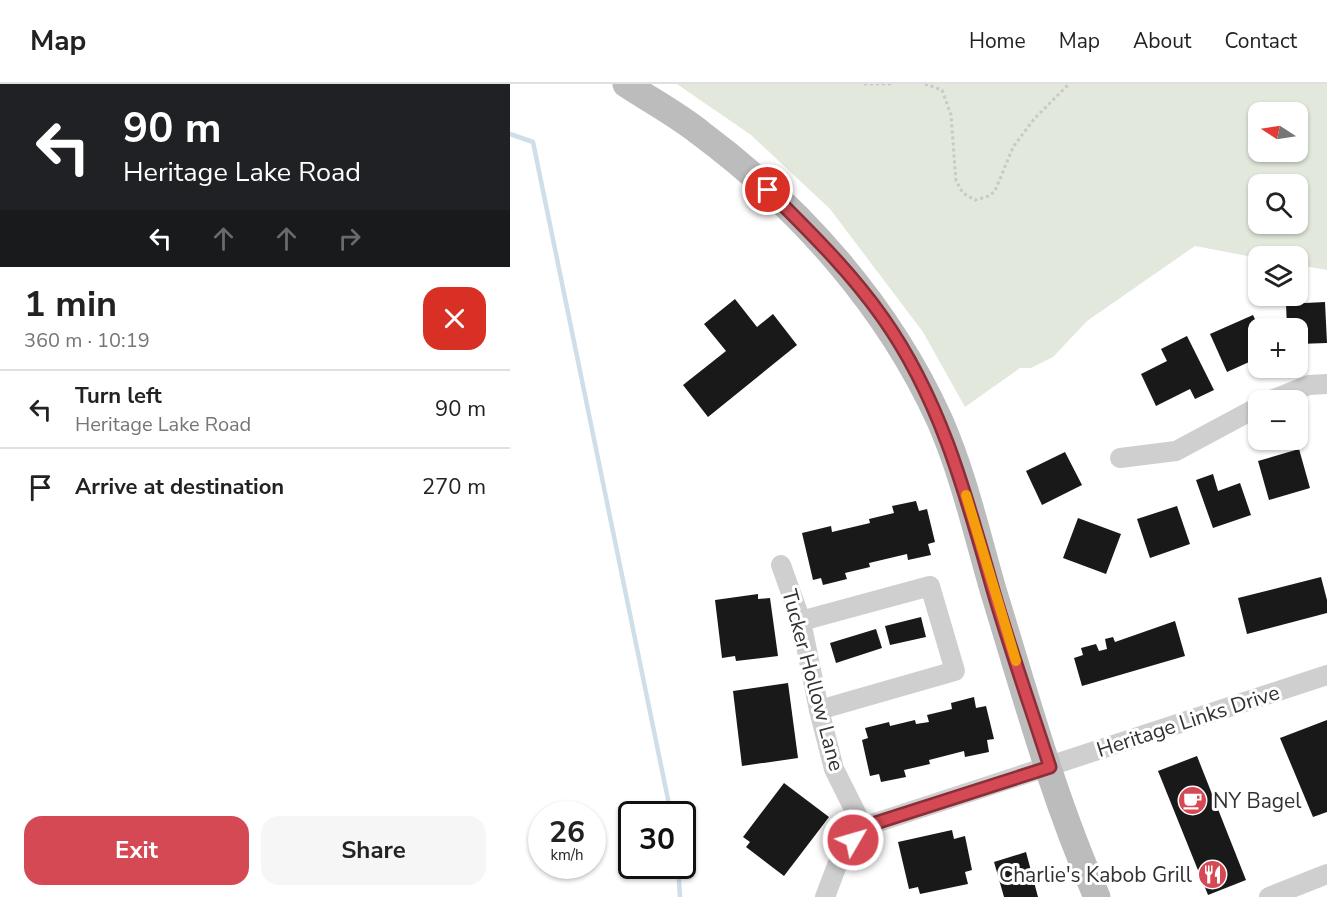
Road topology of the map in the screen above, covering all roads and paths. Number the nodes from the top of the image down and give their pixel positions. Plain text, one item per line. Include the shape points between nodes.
1 (626, 84) edge
2 (864, 84) edge
3 (892, 84) edge
4 (925, 84) edge
5 (1068, 84) edge
6 (1327, 384) edge
7 (1294, 390) edge
8 (1248, 412) edge
9 (1120, 458) dead end
10 (781, 565) dead end
11 (801, 621) junction
12 (1327, 675) edge
13 (819, 710) junction
14 (1050, 767) junction
15 (863, 827) junction
16 (1327, 874) edge
17 (825, 897) edge
18 (1097, 897) edge
19 (1269, 897) edge

1 - 14 main road via 697,130 768,190 856,282 889,327 944,433
2 - 3 path
4 - 5 path via 942,90 951,115 956,181 963,193 975,200 994,191 1013,147
6 - 7 street
8 - 9 street via 1176,451
10 - 11 street, Tucker Hollow Lane
11 - 13 street, Tucker Hollow Lane
11 - 13 street via 930,586 955,671
12 - 14 street, Heritage Links Drive
13 - 15 street, Tucker Hollow Lane via 834,769
14 - 15 street, Heritage Links Drive
14 - 18 main road
15 - 17 street via 839,860
16 - 19 street

